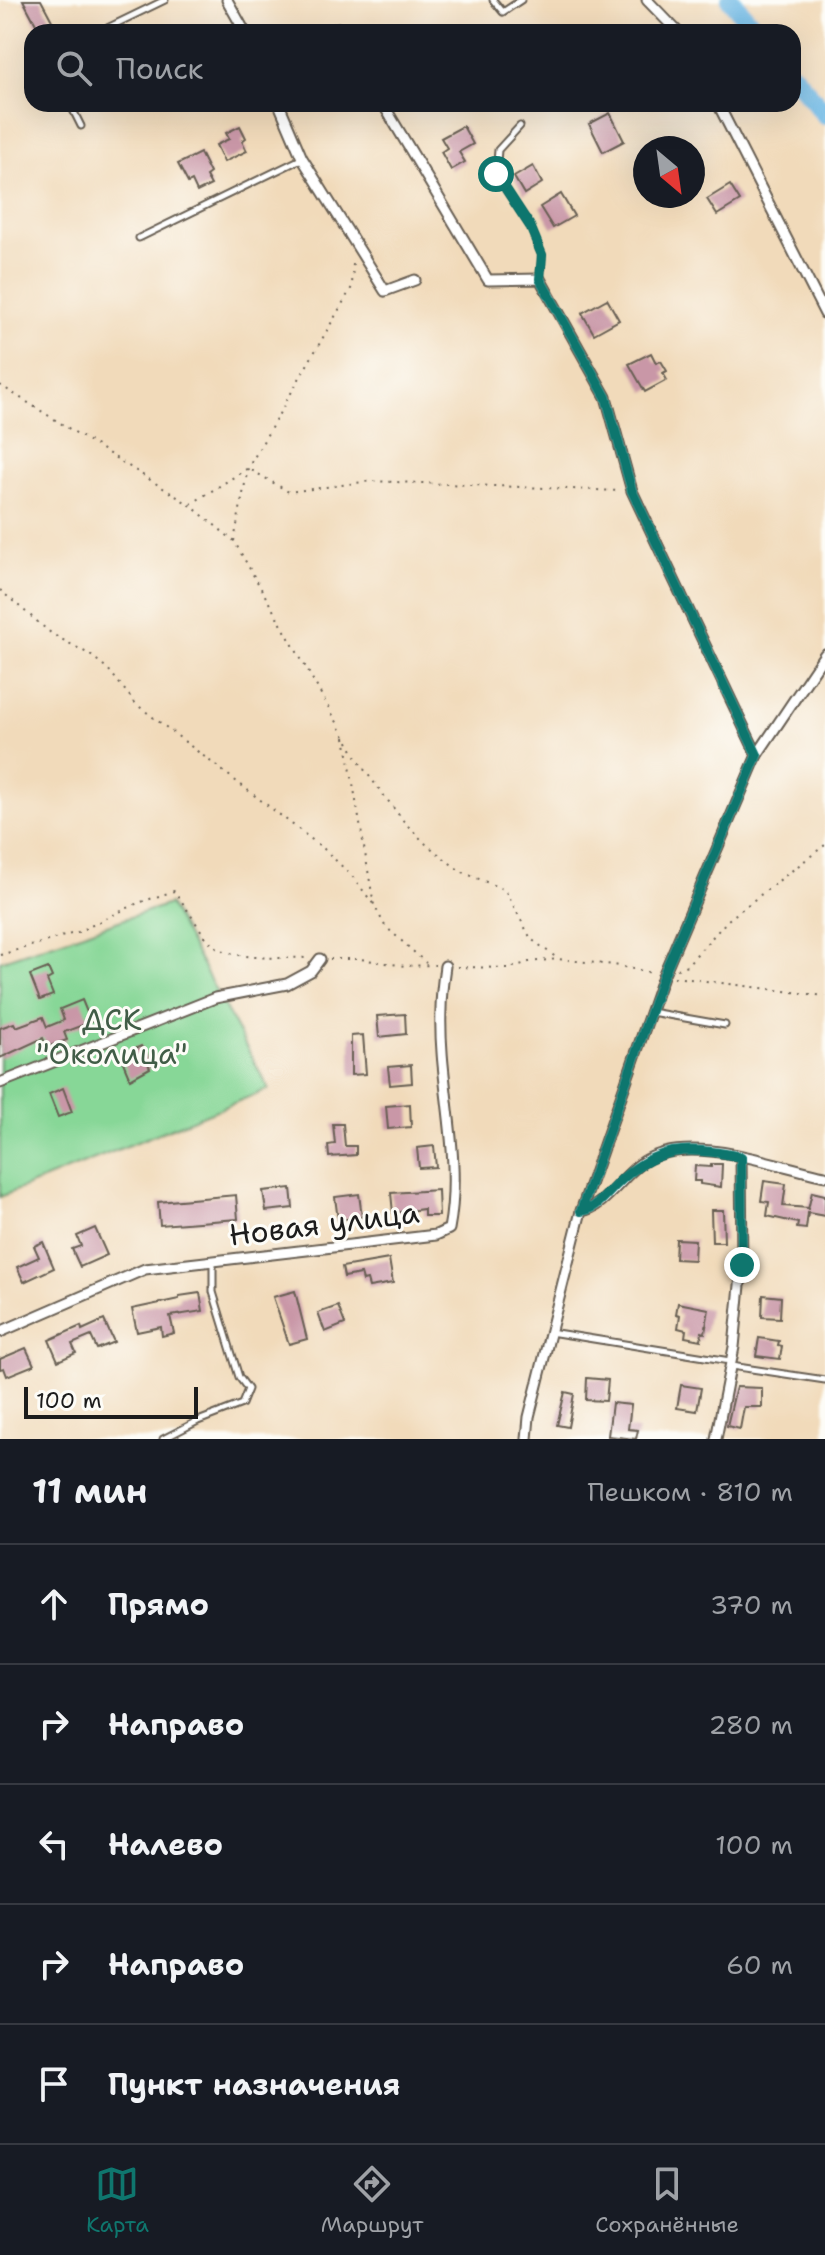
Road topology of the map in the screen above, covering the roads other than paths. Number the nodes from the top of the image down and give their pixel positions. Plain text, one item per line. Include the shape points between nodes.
1 (165, 0) edge
2 (227, 0) edge
3 (493, 0) edge
4 (521, 0) edge
5 (647, 0) edge
6 (116, 24) edge
7 (240, 24) edge
8 (670, 24) edge
9 (74, 112) edge
10 (282, 112) edge
11 (388, 112) edge
12 (722, 112) edge
13 (81, 126) dead end
14 (520, 126) dead end
15 (302, 158) junction
16 (139, 238) dead end
17 (540, 279) junction
18 (415, 280) dead end
19 (825, 314) edge
20 (825, 654) edge
21 (757, 755) junction
22 (320, 959) dead end
23 (445, 966) dead end
24 (650, 1012) junction
25 (725, 1025) dead end
26 (0, 1083) edge
27 (741, 1157) junction
28 (825, 1176) edge
29 (581, 1211) junction
30 (213, 1261) junction
31 (0, 1332) edge
32 (550, 1332) junction
33 (731, 1363) junction
34 (825, 1380) edge
35 (163, 1439) edge
36 (527, 1439) edge
37 (716, 1439) edge

1 - 6 lane
2 - 7 street
3 - 4 lane via 503,12
5 - 8 street
9 - 13 lane
10 - 15 street
11 - 17 street via 488,280
12 - 19 street
14 - 17 lane via 498,150 496,174 530,226 542,255
15 - 16 lane
15 - 18 street via 385,291
17 - 21 street via 606,397 632,491
20 - 21 street
21 - 24 street
22 - 26 street via 311,971 287,984 215,998
23 - 30 street, Новая улица via 440,1010 452,1152 449,1229 436,1235
24 - 25 lane
24 - 29 street
27 - 28 street
27 - 29 street via 690,1150 658,1154 626,1174 592,1210
27 - 33 street via 742,1265
29 - 32 street
30 - 31 street, Новая улица via 145,1269
30 - 35 lane via 213,1292 239,1377 248,1389 242,1404
32 - 33 lane
32 - 36 street
33 - 34 lane
33 - 37 street

